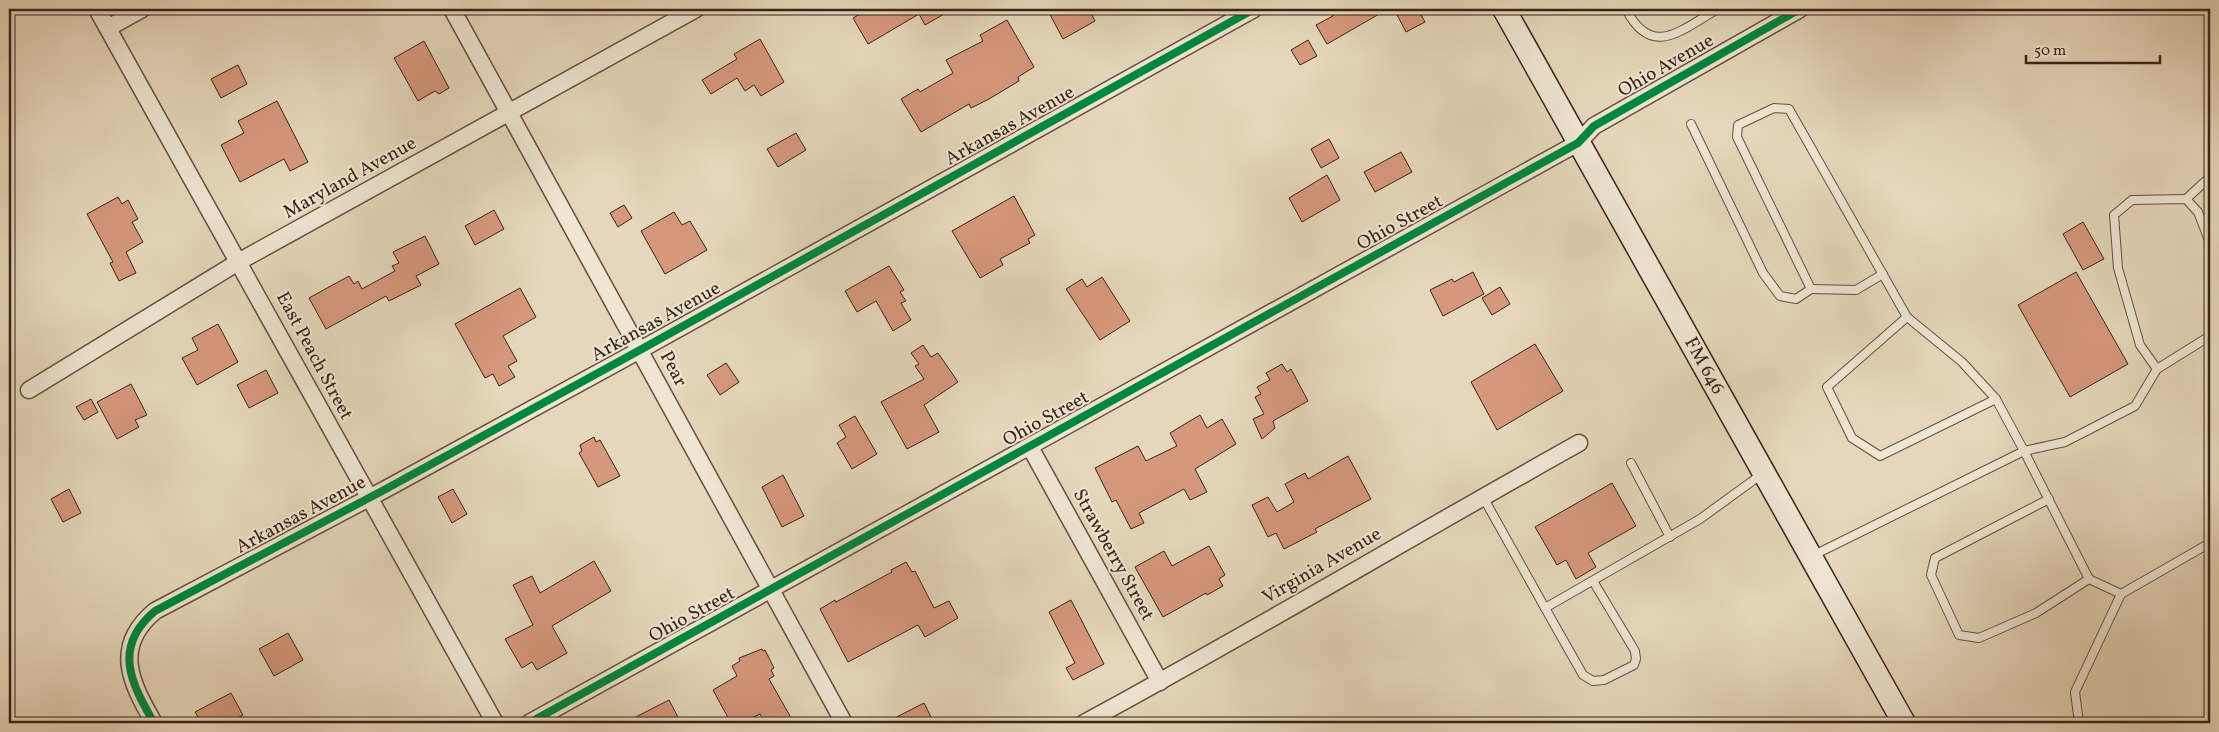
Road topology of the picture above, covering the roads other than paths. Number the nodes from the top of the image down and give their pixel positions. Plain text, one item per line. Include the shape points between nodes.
1 (97, 9) edge
2 (142, 9) edge
3 (452, 9) edge
4 (696, 9) edge
5 (1254, 9) edge
6 (1504, 9) edge
7 (1626, 9) edge
8 (1718, 9) edge
9 (1800, 9) edge
10 (108, 28) junction
11 (510, 112) junction
12 (1691, 124) dead end
13 (1578, 143) junction
14 (2210, 177) edge
15 (2186, 199) junction
16 (2210, 243) edge
17 (240, 261) junction
18 (1882, 274) junction
19 (1811, 289) junction
20 (1907, 317) junction
21 (2210, 336) edge
22 (640, 350) junction
23 (2157, 368) junction
24 (29, 390) dead end
25 (1996, 399) junction
26 (1579, 443) dead end
27 (1030, 447) junction
28 (2024, 450) junction
29 (1630, 463) dead end
30 (1764, 473) junction
31 (1483, 496) junction
32 (368, 498) junction
33 (2049, 500) junction
34 (1670, 537) junction
35 (2210, 543) edge
36 (1810, 556) junction
37 (2089, 579) junction
38 (1593, 581) junction
39 (770, 590) junction
40 (2121, 594) junction
41 (1545, 608) junction
42 (1160, 682) junction
43 (154, 723) edge
44 (495, 723) edge
45 (530, 723) edge
46 (844, 723) edge
47 (1084, 723) edge
48 (1904, 723) edge
49 (2079, 723) edge

1 - 10 street, East Peach Street
2 - 10 street
3 - 11 street, Pear
4 - 11 street, Maryland Avenue
5 - 22 street, Arkansas Avenue
6 - 13 main road, FM 646 / FM 646
7 - 8 lane via 1634,24 1649,36 1666,38
9 - 13 street, Ohio Avenue via 1594,126
10 - 17 street, East Peach Street
11 - 17 street, Maryland Avenue
11 - 22 street, Pear
12 - 19 lane via 1763,273 1780,296 1796,299
13 - 27 street, Ohio Street
13 - 30 main road, FM 646 / FM 646
14 - 15 lane
15 - 16 lane via 2198,212
15 - 23 lane via 2132,200 2114,215 2118,268 2140,345
17 - 24 street, Maryland Avenue
17 - 32 street, East Peach Street
18 - 19 lane via 1856,290
18 - 19 lane via 1789,109 1774,108 1738,125 1737,137
18 - 20 lane
20 - 25 lane via 1962,362
20 - 25 lane via 1826,387 1852,438 1880,456
21 - 23 lane
22 - 32 street, Arkansas Avenue
22 - 39 street, Pear
23 - 28 lane via 2135,406 2065,442
25 - 28 lane
26 - 31 street, Virginia Avenue
27 - 39 street, Ohio Street
27 - 42 street, Strawberry Street
28 - 33 lane
28 - 36 lane
29 - 34 lane
30 - 34 lane
30 - 36 main road, FM 646 / FM 646
31 - 41 lane
31 - 42 street, Virginia Avenue
32 - 43 street, Arkansas Avenue via 146,618 138,628 129,654 129,667 139,697
32 - 44 street, East Peach Street
33 - 37 lane
33 - 37 lane via 1935,558 1931,576 1959,635 1979,638 2036,613
34 - 38 lane
35 - 40 lane
36 - 48 main road, FM 646 / FM 646
37 - 40 lane
38 - 41 lane
38 - 41 lane via 1635,651 1634,665 1604,680 1593,681 1583,675
39 - 45 street, Ohio Street
39 - 46 street, Pear
40 - 49 lane via 2075,692
42 - 47 street, Virginia Avenue

